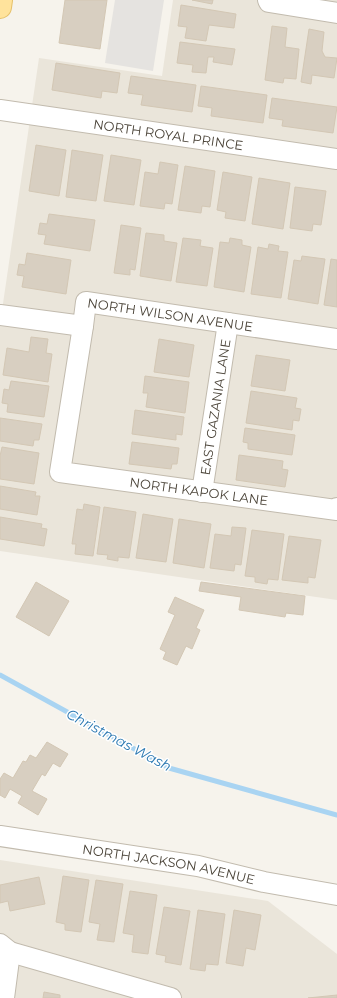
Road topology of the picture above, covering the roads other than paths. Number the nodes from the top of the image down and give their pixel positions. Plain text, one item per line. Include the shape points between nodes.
1 (1, 0) edge
2 (268, 0) edge
3 (0, 7) edge
4 (337, 13) edge
5 (0, 110) edge
6 (337, 159) edge
7 (0, 315) edge
8 (228, 323) junction
9 (83, 326) junction
10 (337, 339) edge
11 (202, 492) junction
12 (337, 509) edge
13 (0, 836) edge
14 (337, 895) edge
15 (3, 950) edge
16 (4, 998) edge
17 (171, 998) edge

1 - 3 main road
2 - 4 street
5 - 6 street, NORTH ROYAL PRINCE
7 - 9 street, NORTH WILSON AVENUE
8 - 9 street, NORTH WILSON AVENUE via 86,302
8 - 10 street, NORTH WILSON AVENUE
8 - 11 street, EAST GAZANIA LANE
9 - 11 street, NORTH KAPOK LANE via 60,472
11 - 12 street, NORTH KAPOK LANE
13 - 14 street, NORTH JACKSON AVENUE via 198,866 264,882
15 - 16 street
15 - 17 street

